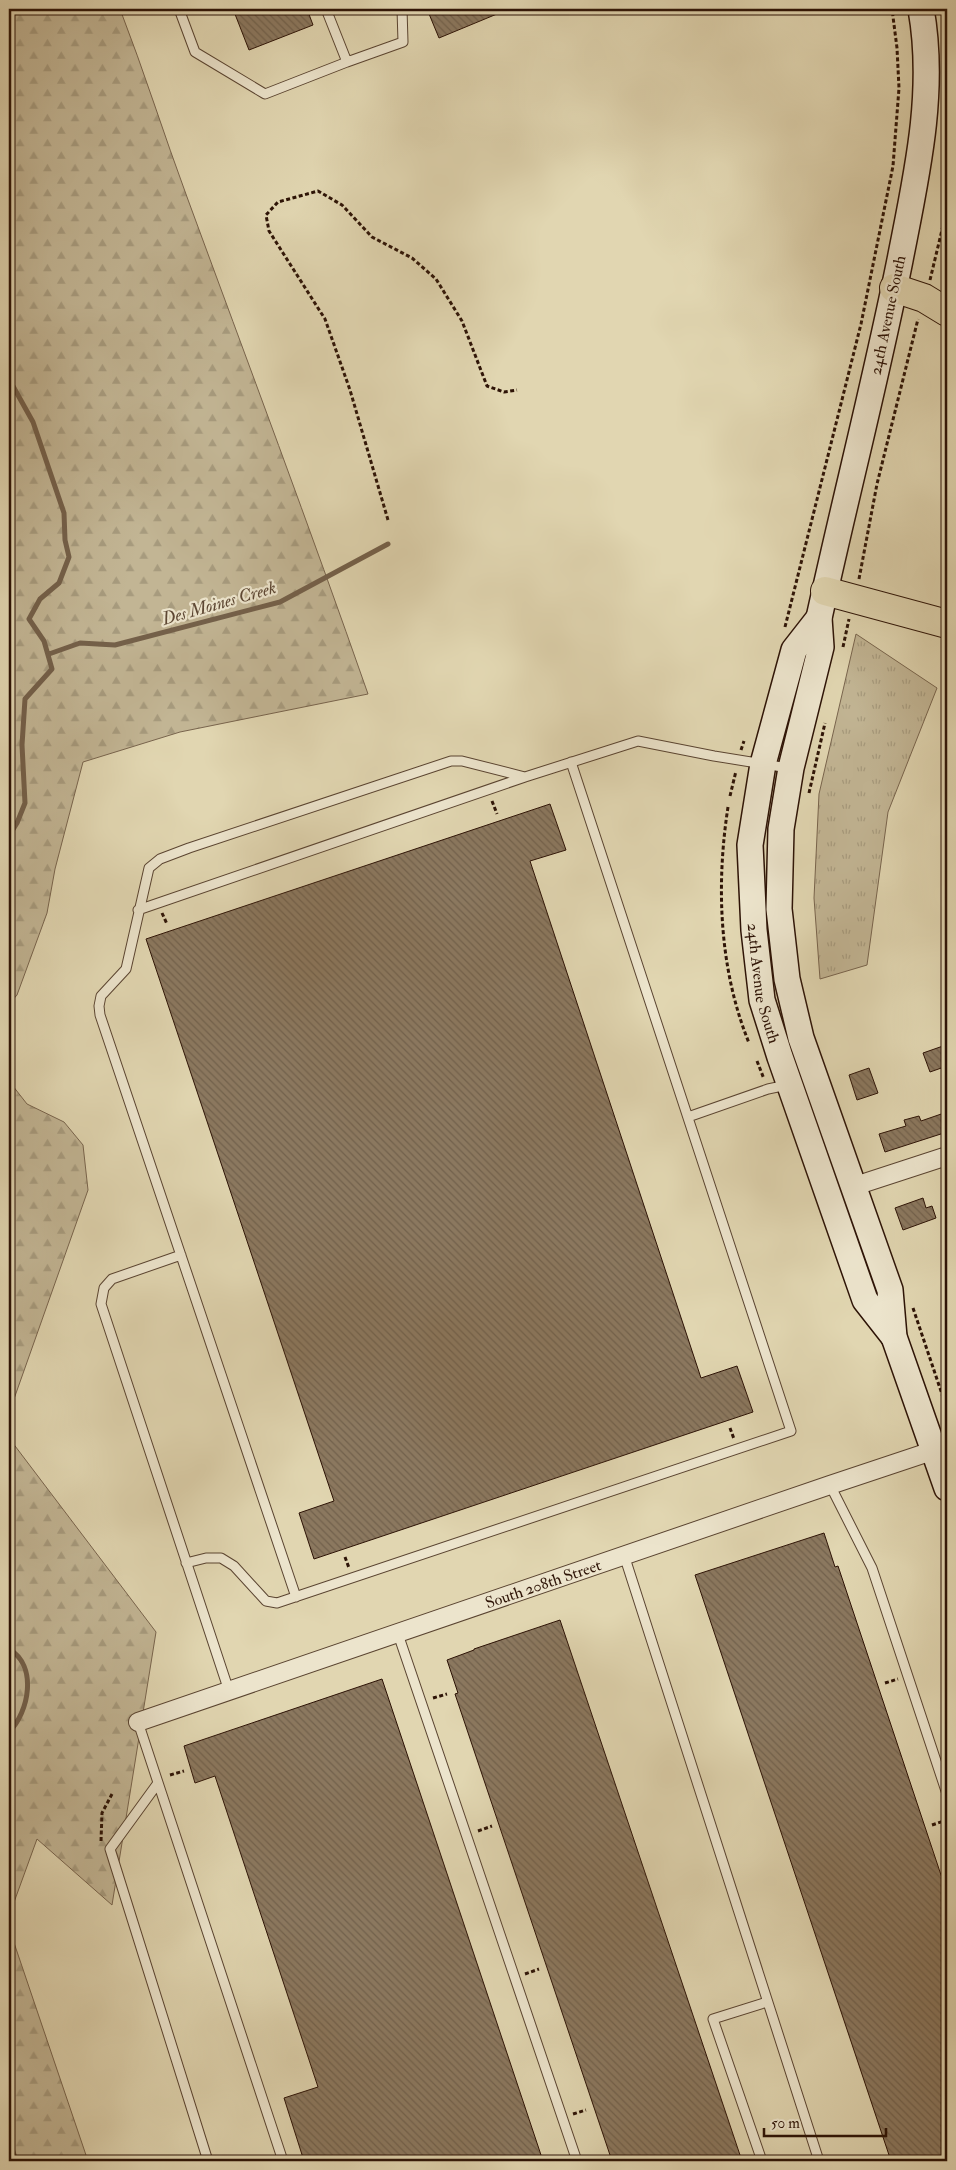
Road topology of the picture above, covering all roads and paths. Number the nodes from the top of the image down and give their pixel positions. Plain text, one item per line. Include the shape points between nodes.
1 (179, 9) edge
2 (326, 9) edge
3 (402, 9) edge
4 (892, 9) edge
5 (921, 9) edge
6 (347, 62) junction
7 (894, 288) junction
8 (947, 312) edge
9 (911, 343) dead end
10 (517, 390) dead end
11 (388, 520) dead end
12 (825, 590) junction
13 (854, 598) junction
14 (818, 618) junction
15 (947, 624) edge
16 (784, 631) dead end
17 (841, 654) dead end
18 (826, 719) dead end
19 (571, 762) junction
20 (763, 764) junction
21 (791, 768) junction
22 (525, 777) junction
23 (809, 794) dead end
24 (492, 801) dead end
25 (728, 807) dead end
26 (497, 814) dead end
27 (138, 910) junction
28 (162, 912) dead end
29 (166, 924) dead end
30 (749, 1043) dead end
31 (790, 1084) junction
32 (688, 1117) junction
33 (947, 1156) edge
34 (855, 1186) junction
35 (181, 1255) junction
36 (894, 1337) junction
37 (941, 1448) edge
38 (830, 1485) junction
39 (947, 1488) edge
40 (624, 1555) junction
41 (345, 1557) dead end
42 (186, 1563) junction
43 (350, 1570) dead end
44 (296, 1598) junction
45 (398, 1634) junction
46 (899, 1679) dead end
47 (885, 1683) dead end
48 (229, 1691) junction
49 (447, 1694) dead end
50 (433, 1698) dead end
51 (138, 1722) joint
52 (184, 1771) dead end
53 (170, 1775) dead end
54 (158, 1783) junction
55 (112, 1794) dead end
56 (947, 1794) edge
57 (946, 1820) edge
58 (932, 1825) dead end
59 (492, 1826) dead end
60 (478, 1831) dead end
61 (102, 1847) dead end
62 (539, 1969) dead end
63 (525, 1974) dead end
64 (767, 2002) junction
65 (586, 2110) dead end
66 (573, 2114) dead end
67 (208, 2161) edge
68 (283, 2161) edge
69 (578, 2161) edge
70 (762, 2161) edge
71 (819, 2161) edge

1 - 6 lane via 195,52 265,94
2 - 6 lane
3 - 6 lane via 403,42
4 - 16 path via 899,88 893,166 861,324
5 - 7 street, 24th Avenue South via 927,65 922,150
7 - 8 highway via 924,298
7 - 12 street, 24th Avenue South
9 - 13 path
10 - 11 path via 504,392 487,386 462,320 436,279 412,258 372,237 342,205 318,191 278,202 266,215 269,230 326,319
12 - 13 highway
12 - 14 street, 24th Avenue South
13 - 15 highway
13 - 17 path
14 - 20 street, 24th Avenue South via 794,650
14 - 21 street, 24th Avenue South via 821,646
18 - 23 path
19 - 20 lane via 638,741
19 - 22 lane
19 - 32 lane
20 - 21 lane
20 - 31 street, 24th Avenue South via 750,846 754,930 762,1000
21 - 34 street, 24th Avenue South via 781,829 779,909 787,979 801,1038
22 - 27 lane
22 - 27 lane via 451,761 189,848 160,859 149,868
24 - 26 path
25 - 30 path via 723,841 723,922 733,993
27 - 35 lane via 126,968 101,996 100,1015
28 - 29 path
31 - 32 lane
31 - 36 street, 24th Avenue South via 866,1300
32 - 44 lane via 791,1431
33 - 34 street
34 - 36 street, 24th Avenue South via 890,1290
35 - 42 lane via 112,1279 104,1288 101,1304
35 - 44 lane
36 - 37 street, 24th Avenue South
37 - 38 street, South 208th Street
37 - 39 street, 24th Avenue South
38 - 40 street, South 208th Street
38 - 56 lane via 872,1568
40 - 45 street, South 208th Street
40 - 64 lane
41 - 43 path
42 - 44 lane via 222,1558 234,1566 266,1601 277,1603
42 - 48 lane
45 - 48 street, South 208th Street
45 - 69 lane
46 - 47 path
48 - 51 street, South 208th Street
49 - 50 path
51 - 54 lane
52 - 53 path
54 - 67 lane via 110,1849
54 - 68 lane
55 - 61 path via 102,1814
57 - 58 path
59 - 60 path
62 - 63 path
64 - 70 lane via 713,2019
64 - 71 lane
65 - 66 path

